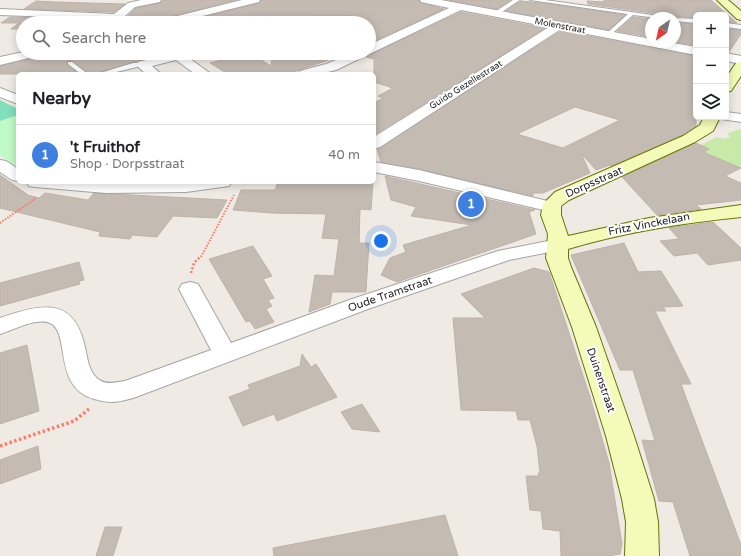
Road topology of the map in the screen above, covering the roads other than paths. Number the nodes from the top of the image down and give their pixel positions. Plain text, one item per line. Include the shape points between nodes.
1 (156, 0) edge
2 (255, 0) edge
3 (425, 0) edge
4 (517, 0) edge
5 (532, 0) edge
6 (722, 0) edge
7 (459, 7) junction
8 (0, 12) edge
9 (632, 13) junction
10 (495, 14) junction
11 (645, 15) edge
12 (94, 16) edge
13 (118, 16) edge
14 (190, 16) edge
15 (741, 17) edge
16 (681, 20) edge
17 (693, 21) edge
18 (559, 25) junction
19 (729, 25) edge
20 (741, 27) edge
21 (608, 35) junction
22 (376, 47) edge
23 (693, 50) edge
24 (16, 57) edge
25 (729, 58) edge
26 (158, 60) edge
27 (183, 60) edge
28 (347, 60) edge
29 (741, 60) edge
30 (0, 61) edge
31 (70, 63) dead end
32 (142, 65) junction
33 (741, 66) edge
34 (82, 72) edge
35 (107, 72) edge
36 (151, 72) edge
37 (201, 72) edge
38 (312, 72) edge
39 (729, 84) edge
40 (0, 92) edge
41 (16, 99) edge
42 (729, 116) edge
43 (741, 118) edge
44 (711, 120) edge
45 (376, 143) edge
46 (0, 165) edge
47 (376, 167) edge
48 (16, 175) edge
49 (48, 184) edge
50 (146, 184) edge
51 (162, 187) junction
52 (228, 188) edge
53 (552, 207) junction
54 (741, 211) edge
55 (558, 245) junction
56 (190, 289) road end
57 (0, 326) edge
58 (225, 354) junction
59 (642, 556) edge

1 - 13 street via 132,5
2 - 14 street
3 - 7 street, Molenstraat
4 - 10 lane
5 - 9 lane
6 - 15 street
7 - 10 street, Molenstraat
7 - 22 street
8 - 12 street
9 - 11 lane
9 - 21 lane
10 - 18 street, Molenstraat
16 - 17 lane
18 - 21 street, Molenstraat
18 - 45 street, Guido Gezellestraat
19 - 20 lane
21 - 23 street, Molenstraat
24 - 30 street
25 - 29 street
26 - 32 street
27 - 37 street
28 - 38 street
31 - 34 lane
32 - 35 lane
32 - 36 street
33 - 39 street
40 - 41 street
42 - 43 street
44 - 53 street, Dorpsstraat via 700,133 568,193 555,200
46 - 48 street
47 - 53 street
49 - 51 street via 106,188
50 - 51 street
51 - 52 street
53 - 55 street, Duinenstraat via 551,215 558,234
54 - 55 street, Fritz Vinckelaan via 656,222
55 - 58 street, Oude Tramstraat via 505,255 360,304
55 - 59 street, Duinenstraat via 557,258 584,327 638,499 642,522
56 - 58 street
57 - 58 street, Oude Tramstraat via 40,315 61,318 68,325 79,375 87,385 98,391 110,393 127,390

